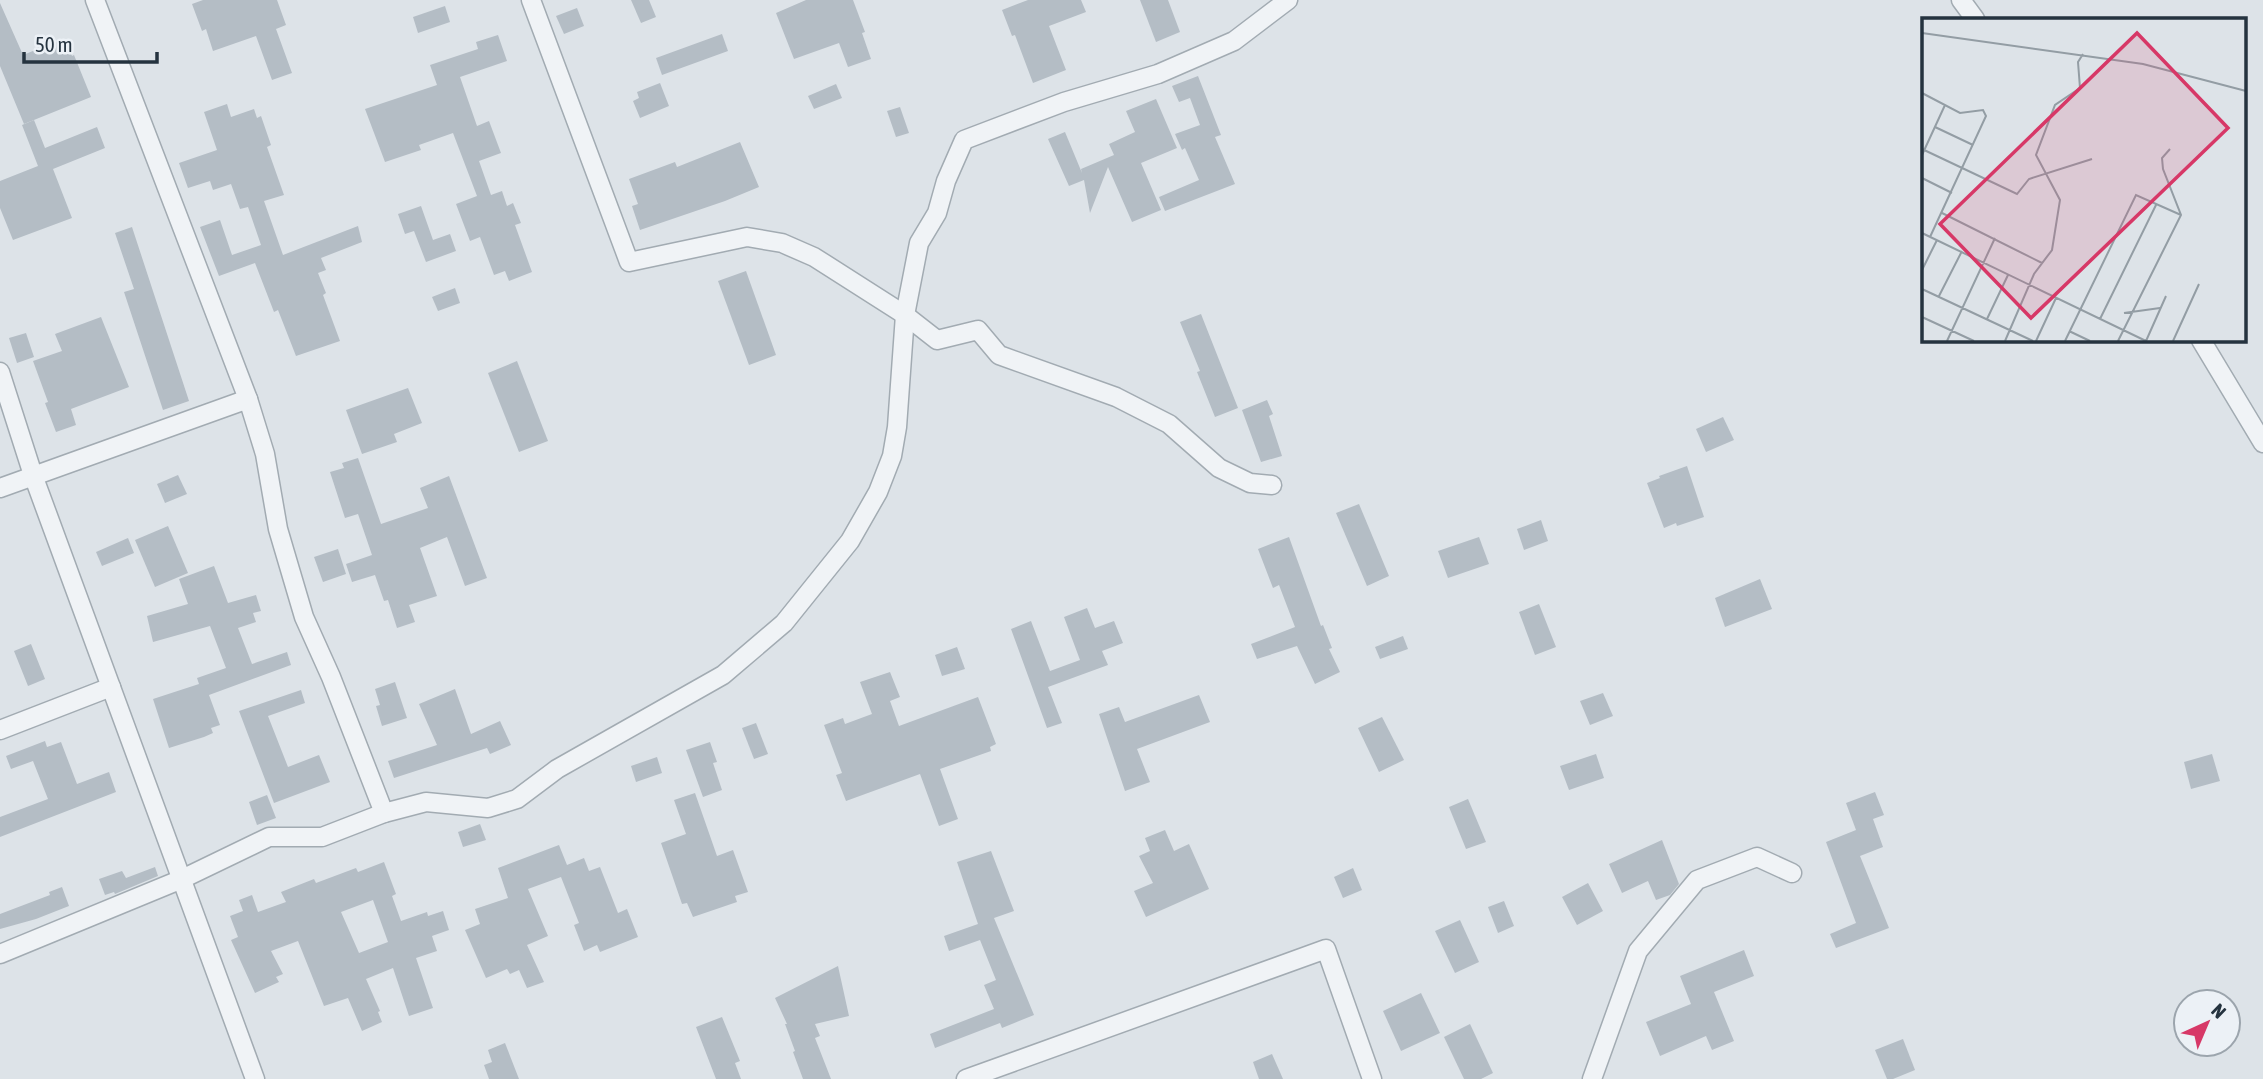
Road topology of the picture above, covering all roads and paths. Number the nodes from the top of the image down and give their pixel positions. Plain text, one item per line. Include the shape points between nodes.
1 (95, 0) edge
2 (531, 0) edge
3 (1288, 0) edge
4 (1961, 0) edge
5 (1974, 18) edge
6 (905, 315) junction
7 (2201, 341) edge
8 (0, 372) edge
9 (248, 399) junction
10 (2263, 443) edge
11 (33, 475) junction
12 (1272, 485) dead end
13 (0, 488) edge
14 (111, 687) junction
15 (0, 730) edge
16 (384, 813) junction
17 (1792, 873) dead end
18 (182, 879) junction
19 (0, 954) edge
20 (255, 1079) edge
21 (966, 1079) edge
22 (1372, 1079) edge
23 (1592, 1079) edge

1 - 9 street
2 - 6 street via 629,262 747,237 782,243 814,257
3 - 6 street via 1234,41 1158,74 1064,102 964,140 937,213 919,243
4 - 5 street
6 - 12 street via 937,340 978,330 999,355 1116,397 1169,424 1219,468 1250,483
6 - 16 street via 897,427 878,492 850,541 784,623 723,675 557,769 517,799 488,808 426,802
7 - 10 street
8 - 11 street
9 - 11 street
9 - 16 street via 304,617
11 - 13 street
11 - 14 street
14 - 15 street
14 - 18 street
16 - 18 street via 322,838 269,837
17 - 23 street via 1757,857 1697,880 1638,951
18 - 19 street
18 - 20 street
21 - 22 street via 1326,949

